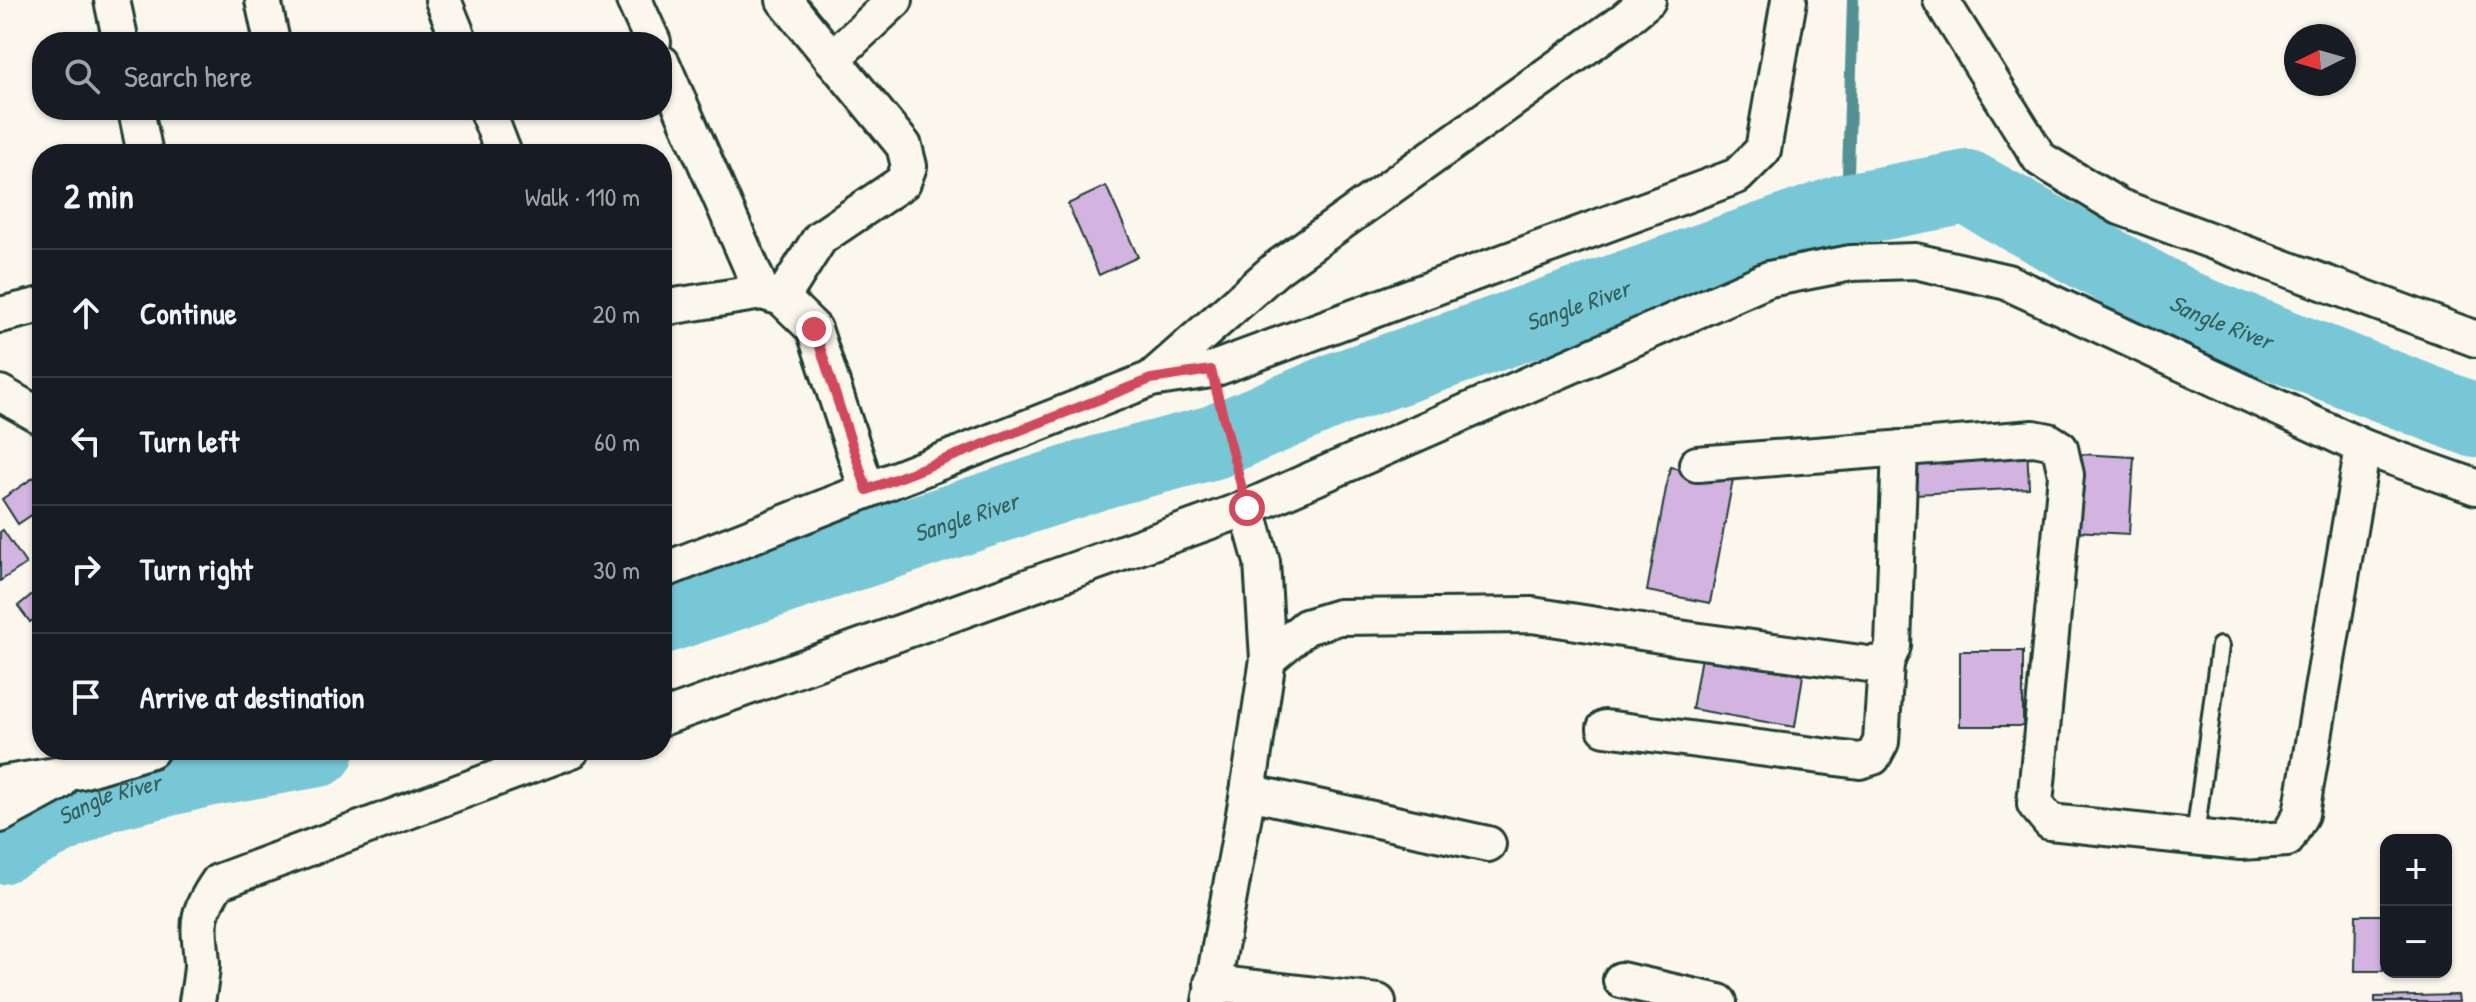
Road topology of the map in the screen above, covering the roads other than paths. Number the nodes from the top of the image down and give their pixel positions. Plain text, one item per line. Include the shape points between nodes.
1 (112, 0) edge
2 (263, 0) edge
3 (443, 0) edge
4 (634, 0) edge
5 (784, 0) edge
6 (895, 0) edge
7 (1648, 0) edge
8 (1789, 0) edge
9 (1941, 0) edge
10 (119, 32) edge
11 (270, 32) edge
12 (456, 32) edge
13 (648, 32) edge
14 (832, 59) junction
15 (672, 84) edge
16 (138, 120) edge
17 (491, 120) edge
18 (143, 144) edge
19 (500, 144) edge
20 (772, 295) junction
21 (32, 307) edge
22 (672, 307) edge
23 (0, 315) edge
24 (2476, 339) edge
25 (1151, 379) junction
26 (0, 393) edge
27 (32, 411) edge
28 (2363, 447) junction
29 (1900, 448) junction
30 (1697, 464) dead end
31 (2476, 487) edge
32 (867, 490) junction
33 (1247, 508) junction
34 (672, 567) edge
35 (2220, 646) dead end
36 (1268, 659) junction
37 (1886, 663) junction
38 (672, 714) edge
39 (1605, 728) dead end
40 (118, 760) edge
41 (545, 760) edge
42 (81, 771) junction
43 (0, 784) edge
44 (1248, 792) junction
45 (0, 815) edge
46 (2195, 837) junction
47 (1488, 844) dead end
48 (1621, 980) dead end
49 (1211, 992) edge
50 (197, 1002) edge
51 (1378, 1002) edge
52 (1719, 1002) edge

1 - 10 street
2 - 11 street
3 - 12 street
4 - 13 street
5 - 14 street
6 - 14 street
7 - 25 street via 1277,268
8 - 25 street via 1763,150 1737,176 1211,370
9 - 24 street via 2040,159 2120,207
14 - 20 street via 904,146 909,166 903,182 820,238
15 - 20 street
16 - 18 street
17 - 19 street
20 - 22 street
20 - 32 street via 814,329
21 - 23 street
25 - 32 street
26 - 27 street
28 - 31 street
28 - 33 street via 2007,282 1915,261 1851,263 1769,279
28 - 46 street via 2301,814 2287,839
29 - 30 street
29 - 37 street via 1893,646
29 - 46 street via 2034,438 2060,448 2066,475 2035,804 2050,822
32 - 34 street
33 - 36 street via 1262,562
33 - 38 street
35 - 46 lane
36 - 37 street via 1306,627 1339,617 1532,615
36 - 44 street
37 - 39 street via 1881,742 1873,757 1860,761
40 - 42 street
41 - 50 street via 218,882 203,903 198,925 202,965
42 - 43 street
42 - 45 street
44 - 47 street
44 - 49 street
48 - 52 street
49 - 51 street

